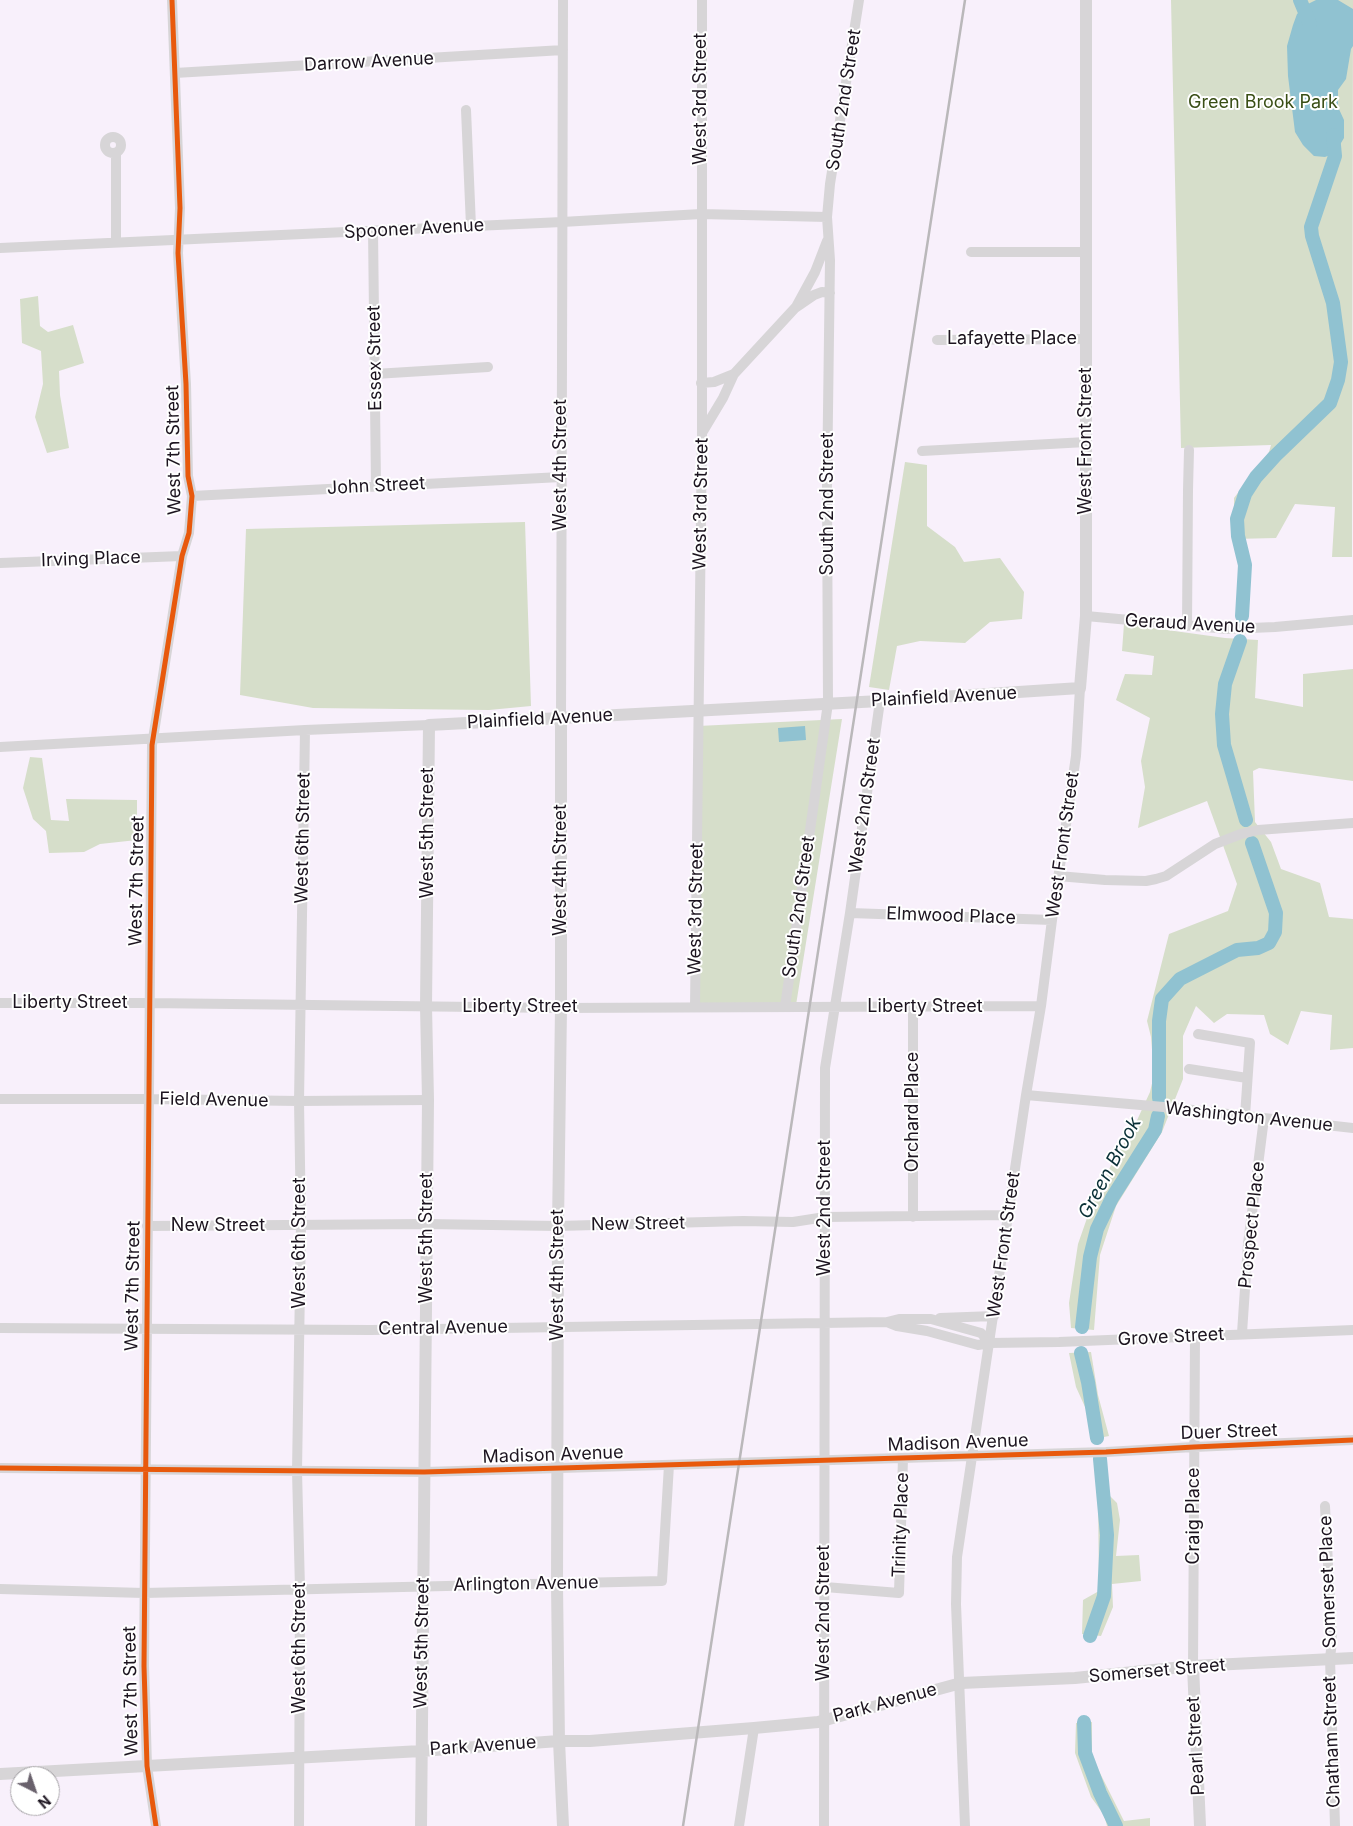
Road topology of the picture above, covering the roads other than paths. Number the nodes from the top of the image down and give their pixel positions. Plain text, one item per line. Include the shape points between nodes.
1 (172, 0) edge
2 (563, 0) edge
3 (702, 0) edge
4 (859, 0) edge
5 (1086, 0) edge
6 (563, 50) junction
7 (175, 73) junction
8 (466, 110) dead end
9 (116, 153) dead end
10 (701, 214) junction
11 (827, 217) junction
12 (562, 222) junction
13 (471, 226) junction
14 (373, 230) junction
15 (828, 238) junction
16 (179, 240) junction
17 (116, 242) junction
18 (0, 248) edge
19 (971, 252) dead end
20 (1086, 252) junction
21 (830, 293) junction
22 (795, 308) junction
23 (1086, 339) junction
24 (937, 340) dead end
25 (488, 367) dead end
26 (375, 374) junction
27 (734, 374) junction
28 (702, 383) junction
29 (702, 433) junction
30 (1086, 442) junction
31 (1189, 450) dead end
32 (922, 451) dead end
33 (561, 477) junction
34 (376, 486) junction
35 (192, 496) junction
36 (182, 556) junction
37 (0, 563) edge
38 (1086, 616) junction
39 (1353, 620) edge
40 (1187, 626) junction
41 (1080, 688) junction
42 (880, 701) junction
43 (828, 703) junction
44 (698, 710) junction
45 (561, 718) junction
46 (429, 725) junction
47 (305, 730) junction
48 (153, 739) junction
49 (0, 747) edge
50 (1353, 822) edge
51 (1058, 876) junction
52 (850, 913) junction
53 (1052, 920) junction
54 (0, 1003) edge
55 (149, 1003) junction
56 (301, 1005) junction
57 (426, 1006) junction
58 (785, 1006) junction
59 (834, 1006) junction
60 (1041, 1006) junction
61 (695, 1007) junction
62 (561, 1008) junction
63 (913, 1008) junction
64 (1198, 1034) dead end
65 (1190, 1069) dead end
66 (1247, 1078) junction
67 (1026, 1096) junction
68 (0, 1099) edge
69 (149, 1099) junction
70 (428, 1100) junction
71 (299, 1102) junction
72 (1245, 1116) junction
73 (1264, 1118) junction
74 (1353, 1128) edge
75 (1009, 1215) junction
76 (825, 1217) junction
77 (913, 1217) junction
78 (426, 1224) junction
79 (301, 1225) junction
80 (147, 1226) junction
81 (558, 1226) junction
82 (994, 1316) junction
83 (931, 1319) junction
84 (887, 1322) junction
85 (825, 1323) junction
86 (558, 1326) junction
87 (0, 1328) edge
88 (300, 1328) junction
89 (426, 1328) junction
90 (146, 1329) junction
91 (1353, 1330) edge
92 (1242, 1333) junction
93 (1195, 1336) junction
94 (990, 1343) junction
95 (1353, 1440) edge
96 (1194, 1447) junction
97 (1106, 1452) joint
98 (972, 1456) junction
99 (903, 1458) junction
100 (824, 1460) junction
101 (669, 1465) junction
102 (0, 1468) edge
103 (558, 1468) junction
104 (145, 1470) junction
105 (297, 1471) junction
106 (424, 1472) junction
107 (1325, 1506) dead end
108 (557, 1584) junction
109 (423, 1586) junction
110 (825, 1587) junction
111 (300, 1588) junction
112 (0, 1589) edge
113 (144, 1593) junction
114 (1330, 1658) junction
115 (1353, 1658) edge
116 (1193, 1666) junction
117 (961, 1683) junction
118 (824, 1720) junction
119 (754, 1728) junction
120 (559, 1741) junction
121 (422, 1751) junction
122 (300, 1757) junction
123 (147, 1766) junction
124 (0, 1774) edge
125 (156, 1826) edge
126 (299, 1826) edge
127 (421, 1826) edge
128 (564, 1826) edge
129 (739, 1826) edge
130 (824, 1826) edge
131 (965, 1826) edge
132 (1200, 1826) edge
133 (1335, 1826) edge

1 - 7 street, West 7th Street
2 - 6 street, West 4th Street
3 - 10 street, West 3rd Street
4 - 11 street, South 2nd Street
5 - 20 main road, West Front Street
6 - 7 street, Darrow Avenue
6 - 12 street, West 4th Street
7 - 16 street, West 7th Street
8 - 13 street
9 - 17 street
10 - 11 street, Spooner Avenue
10 - 12 street, Spooner Avenue
10 - 28 street, West 3rd Street
11 - 15 street, South 2nd Street
12 - 13 street, Spooner Avenue
12 - 33 street, West 4th Street
13 - 14 street, Spooner Avenue
14 - 16 street, Spooner Avenue
14 - 26 street, Essex Street
15 - 21 street, South 2nd Street
15 - 22 street via 815,272
16 - 17 street, Spooner Avenue
16 - 35 street, West 7th Street via 188,476
17 - 18 street, Spooner Avenue
19 - 20 street
20 - 23 main road, West Front Street
21 - 22 street via 814,295
21 - 43 street, South 2nd Street
22 - 27 street
23 - 24 street, Lafayette Place
23 - 30 main road, West Front Street
25 - 26 street
26 - 34 street, Essex Street
27 - 28 street
27 - 29 street
28 - 29 street, West 3rd Street
29 - 44 street, West 3rd Street
30 - 32 street
30 - 38 main road, West Front Street
31 - 40 street
33 - 34 street, John Street
33 - 45 street, West 4th Street
34 - 35 street, John Street
35 - 36 street, West 7th Street
36 - 37 street, Irving Place
36 - 48 street, West 7th Street
38 - 40 street, Geraud Avenue
38 - 41 main road, West Front Street
39 - 40 street, Geraud Avenue via 1260,628
41 - 42 main road, Plainfield Avenue
41 - 51 street, West Front Street via 1076,756
42 - 43 main road, Plainfield Avenue
42 - 52 street, West 2nd Street
43 - 44 main road, Plainfield Avenue
43 - 58 street, South 2nd Street
44 - 45 main road, Plainfield Avenue
44 - 61 street, West 3rd Street
45 - 46 main road, Plainfield Avenue
45 - 62 main road, West 4th Street
46 - 47 street, Plainfield Avenue
46 - 57 main road, West 5th Street
47 - 48 street, Plainfield Avenue
47 - 56 street, West 6th Street
48 - 49 street, Plainfield Avenue
48 - 55 street, West 7th Street
50 - 51 street via 1241,834 1215,844 1166,876 1146,881
51 - 53 street, West Front Street
52 - 53 street, Elmwood Place
52 - 59 street, West 2nd Street
53 - 60 street, West Front Street
54 - 55 street, Liberty Street
55 - 56 street, Liberty Street
55 - 69 street, West 7th Street
56 - 57 street, Liberty Street
56 - 71 street, West 6th Street
57 - 62 street, Liberty Street
57 - 70 main road, West 5th Street
58 - 59 street, Liberty Street
58 - 61 street, Liberty Street
59 - 63 street, Liberty Street
59 - 76 street, West 2nd Street via 825,1068
60 - 63 street, Liberty Street
60 - 67 street, West Front Street
61 - 62 street, Liberty Street
62 - 81 main road, West 4th Street
63 - 77 street, Orchard Place
64 - 66 street via 1250,1043
65 - 66 street
66 - 72 street
67 - 72 street, Washington Avenue
67 - 75 street, West Front Street
68 - 69 street, Field Avenue
69 - 71 street, Field Avenue
69 - 80 street, West 7th Street
70 - 71 street, Field Avenue
70 - 78 main road, West 5th Street
71 - 79 street, West 6th Street
72 - 73 street, Washington Avenue
73 - 74 street, Washington Avenue
73 - 92 street, Prospect Place via 1248,1244
75 - 77 street, New Street
75 - 82 street, West Front Street
76 - 77 street, New Street
76 - 81 street, New Street via 793,1222
76 - 85 street, West 2nd Street
78 - 79 street, New Street
78 - 81 street, New Street
78 - 89 main road, West 5th Street
79 - 80 street, New Street
79 - 88 street, West 6th Street
80 - 90 street, West 7th Street
81 - 86 main road, West 4th Street
82 - 83 street
82 - 94 street, West Front Street
83 - 84 street, Central Avenue via 899,1318
83 - 94 street, Central Avenue via 981,1333
84 - 85 street, Central Avenue
84 - 94 street, Central Avenue via 978,1345
85 - 86 street, Central Avenue
85 - 100 street, West 2nd Street
86 - 89 street, Central Avenue
86 - 103 main road, West 4th Street
87 - 90 street, Central Avenue
88 - 89 street, Central Avenue
88 - 90 street, Central Avenue
88 - 105 street, West 6th Street
89 - 106 main road, West 5th Street
90 - 104 street, West 7th Street
91 - 92 street, Grove Street
92 - 93 street, Grove Street
93 - 94 street, Grove Street
93 - 96 street, Craig Place
94 - 98 street, West Front Street
95 - 96 street, Duer Street
96 - 97 street, Duer Street
96 - 116 street, Craig Place
97 - 98 street, Madison Avenue
98 - 99 street, Madison Avenue
98 - 117 street, West Front Street via 957,1557
99 - 100 street, Madison Avenue
99 - 110 street, Trinity Place via 899,1593
100 - 101 street, Madison Avenue
100 - 110 street, West 2nd Street
101 - 103 street, Madison Avenue
101 - 108 street, Arlington Avenue via 662,1581
102 - 104 street, Madison Avenue
103 - 106 street, Madison Avenue
103 - 108 main road, West 4th Street
104 - 105 street, Madison Avenue
104 - 113 street, West 7th Street
105 - 106 street, Madison Avenue
105 - 111 street, West 6th Street
106 - 109 main road, West 5th Street
107 - 114 street, Somerset Place via 1332,1642
108 - 109 street, Arlington Avenue
108 - 120 main road, West 4th Street
109 - 111 street, Arlington Avenue
109 - 121 main road, West 5th Street
110 - 118 street, West 2nd Street
111 - 113 street, Arlington Avenue
111 - 122 street, West 6th Street
112 - 113 street, Arlington Avenue
113 - 123 street, West 7th Street
114 - 115 main road, Somerset Street
114 - 116 main road, Somerset Street
114 - 133 street, Chatham Street
116 - 117 main road, Somerset Street via 1075,1678
116 - 132 main road, Pearl Street
117 - 118 main road, Park Avenue
117 - 131 street, West Front Street
118 - 119 main road, Park Avenue
118 - 130 street, West 2nd Street
119 - 120 main road, Park Avenue
119 - 129 street
120 - 121 main road, Park Avenue
120 - 128 main road, West 4th Street
121 - 122 main road, Park Avenue
121 - 127 main road, West 5th Street
122 - 123 main road, Park Avenue
122 - 126 street, West 6th Street
123 - 124 main road, Park Avenue
123 - 125 street, West 7th Street

